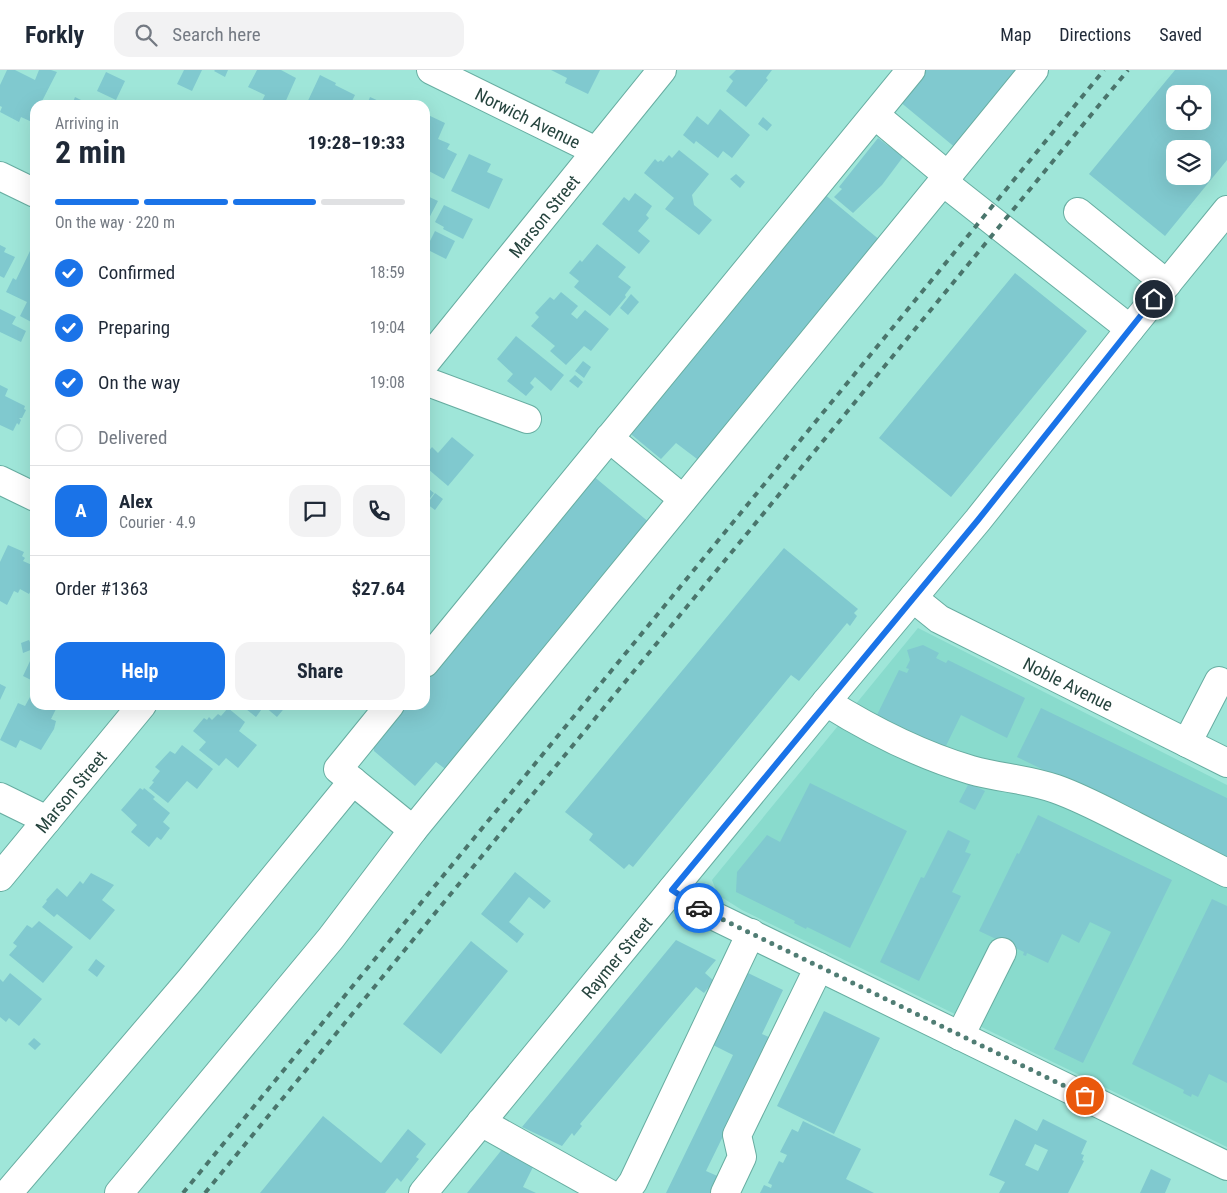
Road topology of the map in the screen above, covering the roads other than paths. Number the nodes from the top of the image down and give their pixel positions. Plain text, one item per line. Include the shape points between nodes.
1 (431, 70) edge
2 (662, 70) edge
3 (911, 70) edge
4 (1034, 70) edge
5 (874, 115) junction
6 (596, 151) junction
7 (947, 175) junction
8 (0, 176) edge
9 (30, 191) edge
10 (1227, 210) edge
11 (1078, 212) dead end
12 (1166, 284) junction
13 (1130, 329) junction
14 (430, 358) edge
15 (430, 382) edge
16 (527, 419) dead end
17 (609, 438) junction
18 (0, 480) edge
19 (30, 495) edge
20 (682, 499) junction
21 (913, 598) junction
22 (430, 657) edge
23 (1218, 681) dead end
24 (826, 702) junction
25 (138, 710) edge
26 (386, 710) edge
27 (1187, 743) junction
28 (1227, 763) edge
29 (353, 781) junction
30 (0, 797) edge
31 (47, 820) junction
32 (413, 830) junction
33 (1227, 873) edge
34 (0, 877) edge
35 (672, 890) junction
36 (751, 933) junction
37 (1002, 952) dead end
38 (819, 967) junction
39 (960, 1036) junction
40 (481, 1122) junction
41 (1227, 1166) edge
42 (8, 1193) edge
43 (119, 1193) edge
44 (424, 1193) edge
45 (608, 1193) edge
46 (625, 1193) edge
47 (725, 1193) edge

1 - 6 street, Norwich Avenue
2 - 6 street, Marson Street
3 - 5 street
4 - 7 street
5 - 7 street
5 - 17 street
6 - 14 street, Marson Street
7 - 13 street via 951,188
7 - 20 street
8 - 9 street
10 - 12 street, Raymer Street
11 - 12 street
12 - 13 street, Raymer Street
13 - 21 street, Raymer Street
15 - 16 street
17 - 20 street
17 - 22 street
18 - 19 street
20 - 32 street
21 - 24 street, Raymer Street
21 - 27 street, Noble Avenue via 939,618
23 - 27 street
24 - 33 street via 892,738 942,760 1055,789 1092,804
24 - 35 street, Raymer Street
25 - 31 street, Marson Street
26 - 29 street via 338,769
27 - 28 street, Noble Avenue
29 - 32 street
29 - 42 street via 190,980
30 - 31 street
31 - 34 street, Marson Street
32 - 43 street via 331,938
35 - 36 street via 704,911
35 - 40 street, Raymer Street
36 - 38 street
36 - 46 street via 638,1174
37 - 39 street
38 - 39 street
38 - 47 street via 737,1135 742,1157
39 - 41 street
40 - 44 street, Raymer Street
40 - 45 street

